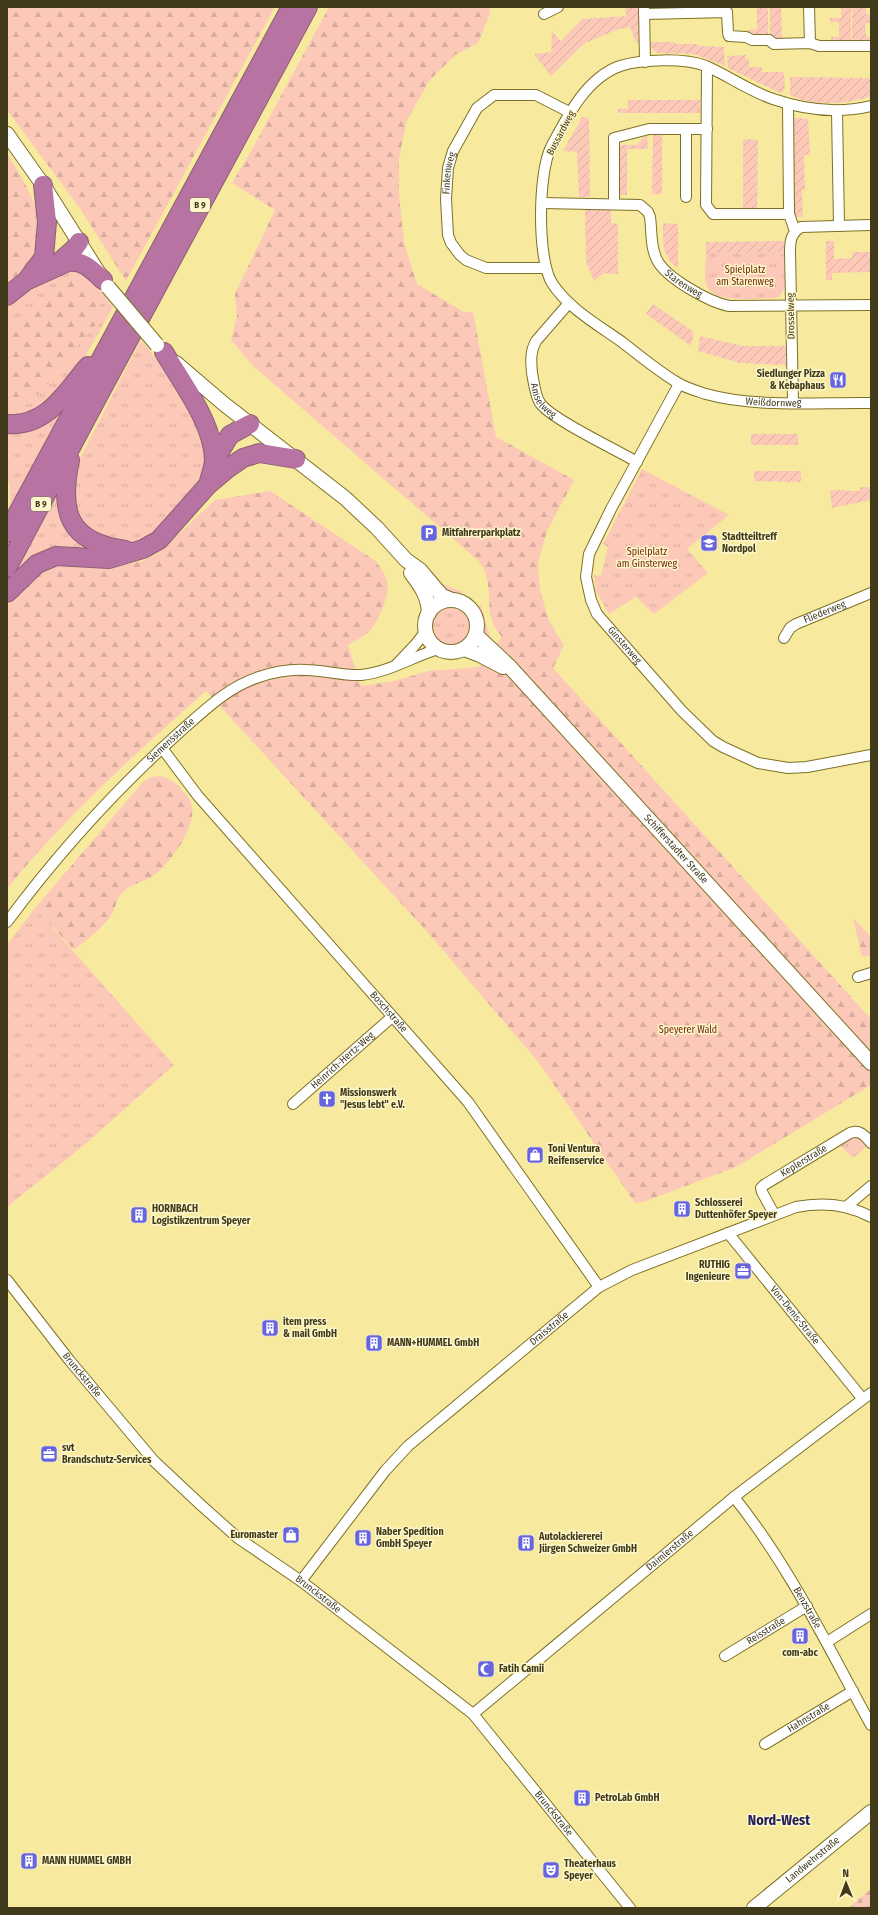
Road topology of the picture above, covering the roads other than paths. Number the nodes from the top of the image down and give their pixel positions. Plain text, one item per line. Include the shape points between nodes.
1 (291, 7) edge
2 (308, 7) edge
3 (558, 7) edge
4 (810, 7) edge
5 (727, 9) edge
6 (644, 10) edge
7 (544, 14) dead end
8 (810, 43) junction
9 (871, 46) edge
10 (645, 62) junction
11 (707, 67) junction
12 (788, 104) junction
13 (871, 106) edge
14 (837, 111) junction
15 (571, 113) junction
16 (686, 129) junction
17 (706, 129) junction
18 (7, 134) edge
19 (43, 185) junction
20 (686, 197) dead end
21 (542, 203) junction
22 (614, 203) junction
23 (789, 214) junction
24 (871, 225) edge
25 (839, 226) junction
26 (796, 230) junction
27 (79, 242) junction
28 (46, 264) junction
29 (546, 268) junction
30 (106, 283) junction
31 (7, 296) edge
32 (569, 303) junction
33 (871, 304) edge
34 (791, 306) junction
35 (113, 336) junction
36 (160, 349) junction
37 (679, 384) junction
38 (793, 402) junction
39 (871, 403) edge
40 (7, 424) edge
41 (250, 424) junction
42 (75, 439) junction
43 (296, 459) junction
44 (637, 462) junction
45 (220, 465) junction
46 (7, 533) edge
47 (134, 552) junction
48 (406, 560) junction
49 (7, 568) edge
50 (7, 593) edge
51 (871, 593) edge
52 (452, 600) junction
53 (429, 613) junction
54 (426, 631) junction
55 (476, 635) junction
56 (784, 638) dead end
57 (438, 649) junction
58 (464, 649) junction
59 (392, 668) junction
60 (532, 692) junction
61 (162, 748) junction
62 (871, 755) edge
63 (7, 922) edge
64 (871, 973) edge
65 (858, 977) dead end
66 (392, 1017) junction
67 (871, 1064) edge
68 (293, 1104) dead end
69 (871, 1143) edge
70 (871, 1186) edge
71 (847, 1206) junction
72 (774, 1214) junction
73 (871, 1217) edge
74 (728, 1234) junction
75 (7, 1280) edge
76 (599, 1287) junction
77 (867, 1395) edge
78 (734, 1497) junction
79 (301, 1581) junction
80 (807, 1606) junction
81 (871, 1614) edge
82 (827, 1642) junction
83 (725, 1656) dead end
84 (852, 1691) junction
85 (472, 1714) junction
86 (871, 1725) edge
87 (765, 1744) dead end
88 (871, 1812) edge
89 (630, 1908) edge
90 (754, 1908) edge

1 - 35 highway, B 9
2 - 42 highway, B 9
3 - 7 street
4 - 8 street
5 - 6 street
5 - 8 street via 729,36 769,40 774,44
6 - 10 street
8 - 9 street via 819,46
10 - 11 street, Bussardweg via 688,62
10 - 15 street, Bussardweg via 620,66 593,82
11 - 12 street, Bussardweg via 758,93
11 - 17 street
12 - 14 street, Bussardweg via 815,110
12 - 23 street
13 - 14 street, Bussardweg
14 - 25 street
15 - 21 street, Bussardweg via 545,163
15 - 29 street, Finkenweg via 536,95 494,95 477,108 452,151 448,168 448,235 460,255 486,268
16 - 17 street
16 - 20 street
16 - 22 street via 649,129 614,138
17 - 23 street via 706,205 714,214
18 - 19 main road
19 - 27 main road
19 - 28 highway via 47,222
21 - 22 street, Starenweg
21 - 29 street, Bussardweg
22 - 34 street, Starenweg via 635,203 644,208 650,217 657,260 672,275 704,298 729,306
23 - 26 street
24 - 25 street
25 - 26 street via 801,227
26 - 34 street, Drosselweg via 792,237 790,252
27 - 28 highway via 74,249
27 - 30 main road
28 - 30 highway via 76,261 85,264
28 - 31 highway
29 - 32 street, Bussardweg via 552,283
30 - 36 main road, bridge
32 - 37 street, Bussardweg
32 - 44 street, Amselweg via 532,348 532,370 539,402 552,415
33 - 34 street, Starenweg
34 - 38 street, Drosselweg
35 - 40 highway via 49,412 34,421 17,425
35 - 46 highway, B 9
36 - 41 main road
36 - 45 highway via 204,422
37 - 38 street, Weißdornweg via 728,399 747,402
37 - 44 street, Ginsterweg
38 - 39 street, Weißdornweg
41 - 43 main road
41 - 45 highway via 230,435
42 - 47 highway via 66,480 65,499 75,527 89,540 105,548
42 - 49 highway, B 9
43 - 45 highway via 259,453
43 - 48 main road via 345,498
44 - 62 street, Ginsterweg via 594,542 586,568 591,600 603,623 699,729 723,747 758,763 788,768 808,767
45 - 47 highway via 208,485 159,540
47 - 50 highway via 109,558 56,556 37,564
48 - 52 main road via 420,570 442,596
48 - 53 main road via 428,601
51 - 56 street, Fliederweg via 796,624
52 - 53 main road via 439,603
52 - 55 main road via 462,602 472,610 478,622
53 - 54 main road via 425,624
54 - 57 main road via 428,638
54 - 59 street via 416,645
55 - 58 main road via 473,642
55 - 60 main road, Schifferstadter Straße
57 - 58 main road via 453,652
57 - 59 street, Siemensstraße
58 - 60 main road, Schifferstadter Straße via 500,665
59 - 61 street, Siemensstraße via 360,675 307,670 280,671 258,677 233,688
60 - 67 main road, Schifferstadter Straße
61 - 63 street, Siemensstraße via 63,850
61 - 66 street, Boschstraße via 198,796
64 - 65 street
66 - 68 street, Heinrich-Hertz-Weg
66 - 76 street, Boschstraße via 468,1102
69 - 72 street, Keplerstraße via 858,1131 850,1133 764,1185 761,1188 762,1192
70 - 71 street
71 - 72 street, Draisstraße via 808,1204
71 - 73 street, Draisstraße
72 - 74 street, Draisstraße
74 - 76 street, Draisstraße via 632,1270
74 - 77 street, Von-Denis-Straße
75 - 79 street, Brunckstraße via 70,1361 154,1461 238,1538
76 - 79 street, Draisstraße via 408,1446 385,1471
77 - 78 street, Daimlerstraße
78 - 80 street, Benzstraße via 779,1559
78 - 85 street, Daimlerstraße
79 - 85 street, Brunckstraße
80 - 82 street, Benzstraße
80 - 83 street, Reisstraße
81 - 82 street
82 - 84 street, Benzstraße
84 - 86 street, Benzstraße
84 - 87 street, Hahnstraße
85 - 89 street, Brunckstraße
88 - 90 main road, Landwehrstraße

